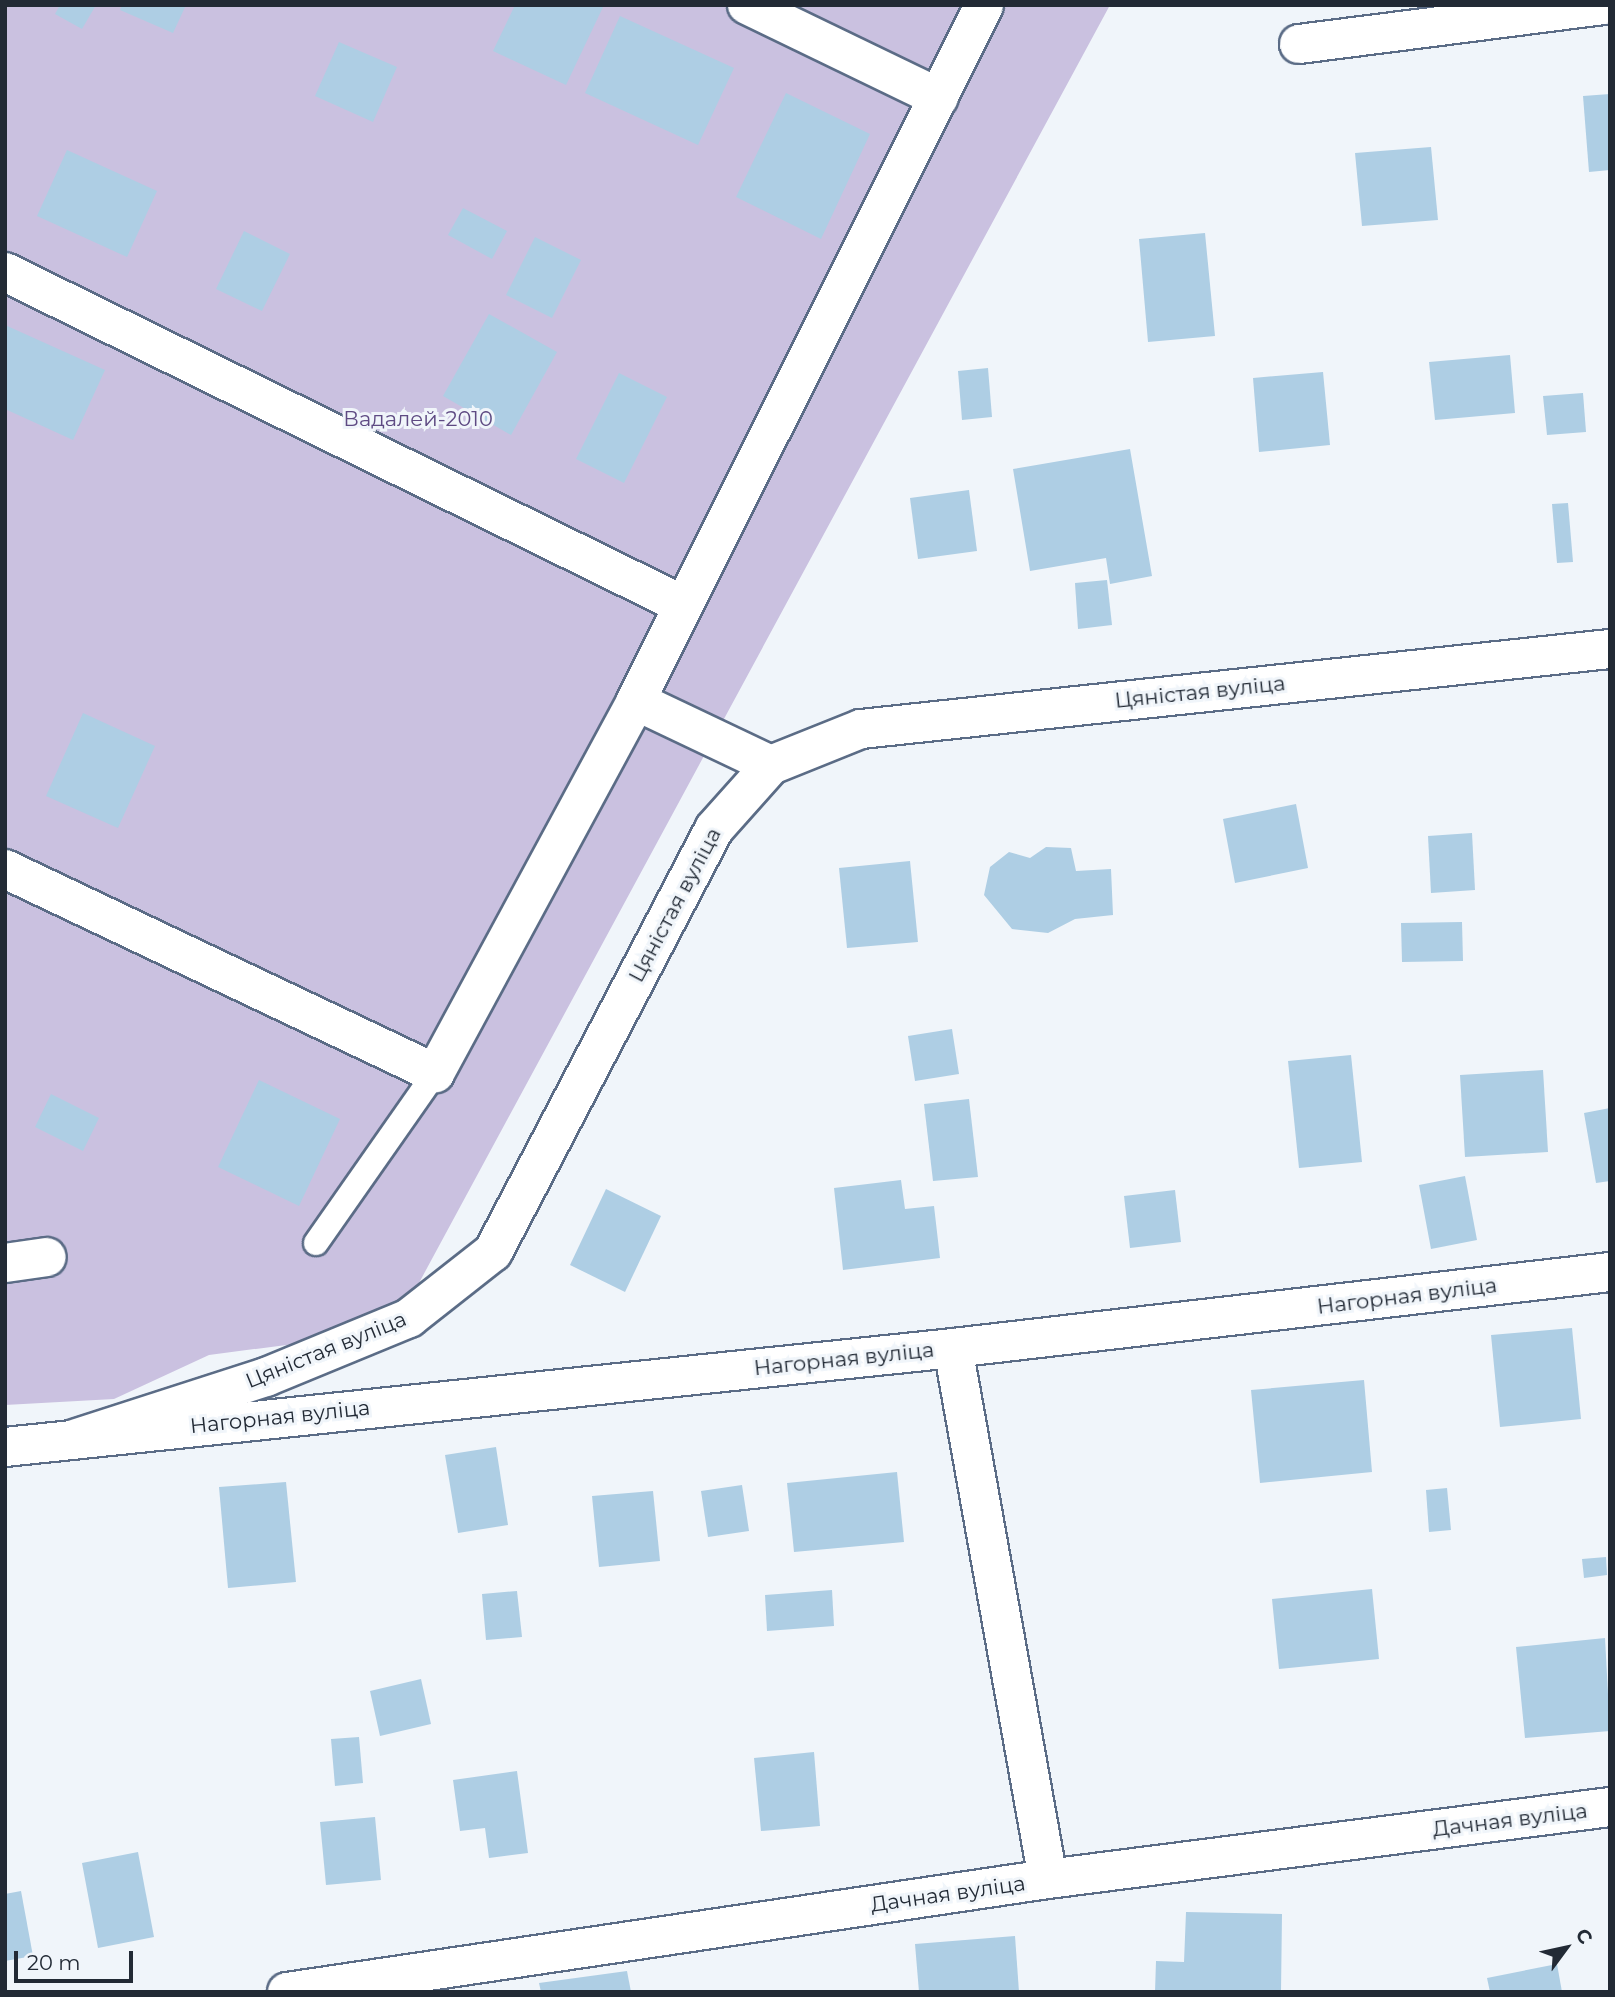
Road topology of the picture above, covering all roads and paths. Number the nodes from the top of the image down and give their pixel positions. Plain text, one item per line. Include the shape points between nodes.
1 (747, 5) edge
2 (984, 5) edge
3 (1604, 5) edge
4 (1299, 44) dead end
5 (939, 98) junction
6 (5, 272) edge
7 (681, 604) junction
8 (1610, 649) edge
9 (636, 701) junction
10 (771, 765) junction
11 (5, 869) edge
12 (435, 1073) junction
13 (316, 1243) dead end
14 (47, 1257) dead end
15 (5, 1263) edge
16 (1610, 1272) edge
17 (953, 1348) junction
18 (77, 1438) junction
19 (5, 1447) edge
20 (1610, 1807) edge
21 (1048, 1879) junction
22 (287, 1992) edge

1 - 5 street
2 - 5 street
3 - 4 street
5 - 7 street
6 - 7 street
7 - 9 street
8 - 10 street, Цяністая вуліца via 861,729
9 - 10 street
9 - 12 street
10 - 18 street, Цяністая вуліца via 714,829 492,1252 410,1318 266,1377
11 - 12 street
12 - 13 lane
14 - 15 street
16 - 17 street, Нагорная вуліца
17 - 18 street, Нагорная вуліца
17 - 21 street
18 - 19 street
20 - 21 street, Дачная вуліца
21 - 22 street, Дачная вуліца

